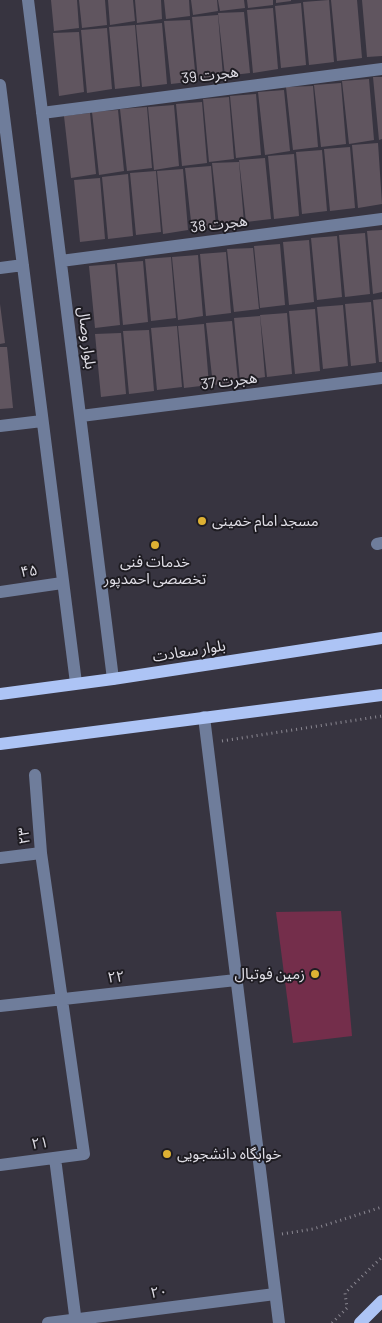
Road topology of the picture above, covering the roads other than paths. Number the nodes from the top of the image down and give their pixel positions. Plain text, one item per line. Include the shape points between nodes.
1 (28, 0) edge
2 (382, 69) edge
3 (0, 85) edge
4 (42, 113) junction
5 (2, 115) edge
6 (382, 219) edge
7 (61, 260) junction
8 (23, 265) junction
9 (0, 268) edge
10 (382, 378) edge
11 (80, 416) junction
12 (42, 421) junction
13 (0, 426) edge
14 (62, 583) junction
15 (0, 592) edge
16 (382, 638) edge
17 (113, 680) junction
18 (76, 683) junction
19 (0, 694) edge
20 (382, 695) edge
21 (204, 717) junction
22 (0, 744) edge
23 (35, 775) dead end
24 (41, 853) junction
25 (0, 858) edge
26 (236, 980) junction
27 (62, 999) junction
28 (0, 1006) edge
29 (55, 1158) junction
30 (0, 1165) edge
31 (275, 1294) junction
32 (382, 1300) edge
33 (76, 1321) edge
34 (48, 1323) edge
35 (279, 1323) edge
36 (360, 1323) edge

1 - 4 street, بلوار وصال
2 - 4 street, هجرت 39
3 - 5 street
4 - 7 street, بلوار وصال
5 - 8 street
6 - 7 street, هجرت 38
7 - 11 street, بلوار وصال
8 - 9 street
8 - 12 street
10 - 11 street, هجرت 37
11 - 17 street, بلوار وصال
12 - 13 street
12 - 14 street
14 - 15 street, ۴۵
14 - 18 street
16 - 17 main road, بلوار سعادت
17 - 18 main road, بلوار سعادت
18 - 19 main road, بلوار سعادت
20 - 21 main road
21 - 22 main road
21 - 26 street
23 - 24 street, ۲۳
24 - 25 street, ۲۳
24 - 27 street
26 - 27 street, ۲۲
26 - 31 street
27 - 28 street, ۲۲
27 - 29 street, ۲۱ via 84,1154
29 - 30 street, ۲۱
29 - 33 street
31 - 33 street, ۲۰
31 - 35 street
32 - 36 main road
33 - 34 street, ۲۰

